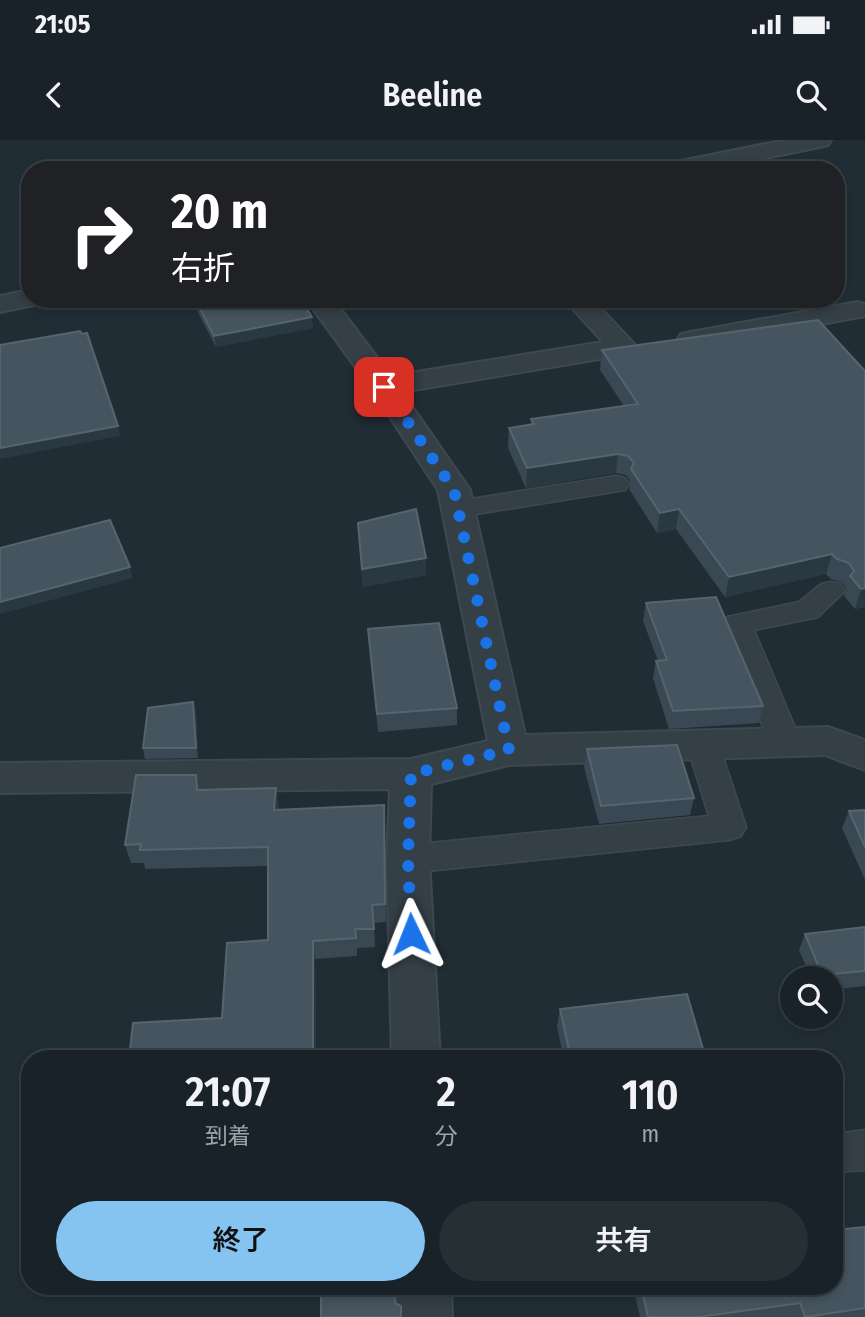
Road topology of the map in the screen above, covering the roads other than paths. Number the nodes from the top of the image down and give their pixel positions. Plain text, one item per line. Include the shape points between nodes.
1 (820, 140) edge
2 (717, 161) edge
3 (21, 300) edge
4 (0, 304) edge
5 (326, 308) edge
6 (590, 308) edge
7 (843, 308) edge
8 (645, 346) junction
9 (384, 387) junction
10 (616, 484) dead end
11 (458, 509) junction
12 (831, 591) dead end
13 (785, 743) junction
14 (704, 745) junction
15 (509, 750) junction
16 (865, 755) edge
17 (411, 774) junction
18 (0, 778) edge
19 (408, 859) junction
20 (416, 1050) edge
21 (865, 1150) edge
22 (843, 1152) edge
23 (424, 1295) edge
24 (425, 1317) edge

1 - 2 street
3 - 4 street
5 - 9 street
6 - 8 street
7 - 8 street
8 - 9 street
9 - 11 street via 454,490
10 - 11 lane
11 - 15 street
12 - 13 lane via 808,610 737,624
13 - 14 street
13 - 16 street via 828,741
14 - 15 street
14 - 19 lane via 729,827
15 - 17 street
17 - 18 street
17 - 19 street
19 - 20 street
21 - 22 lane
23 - 24 street

